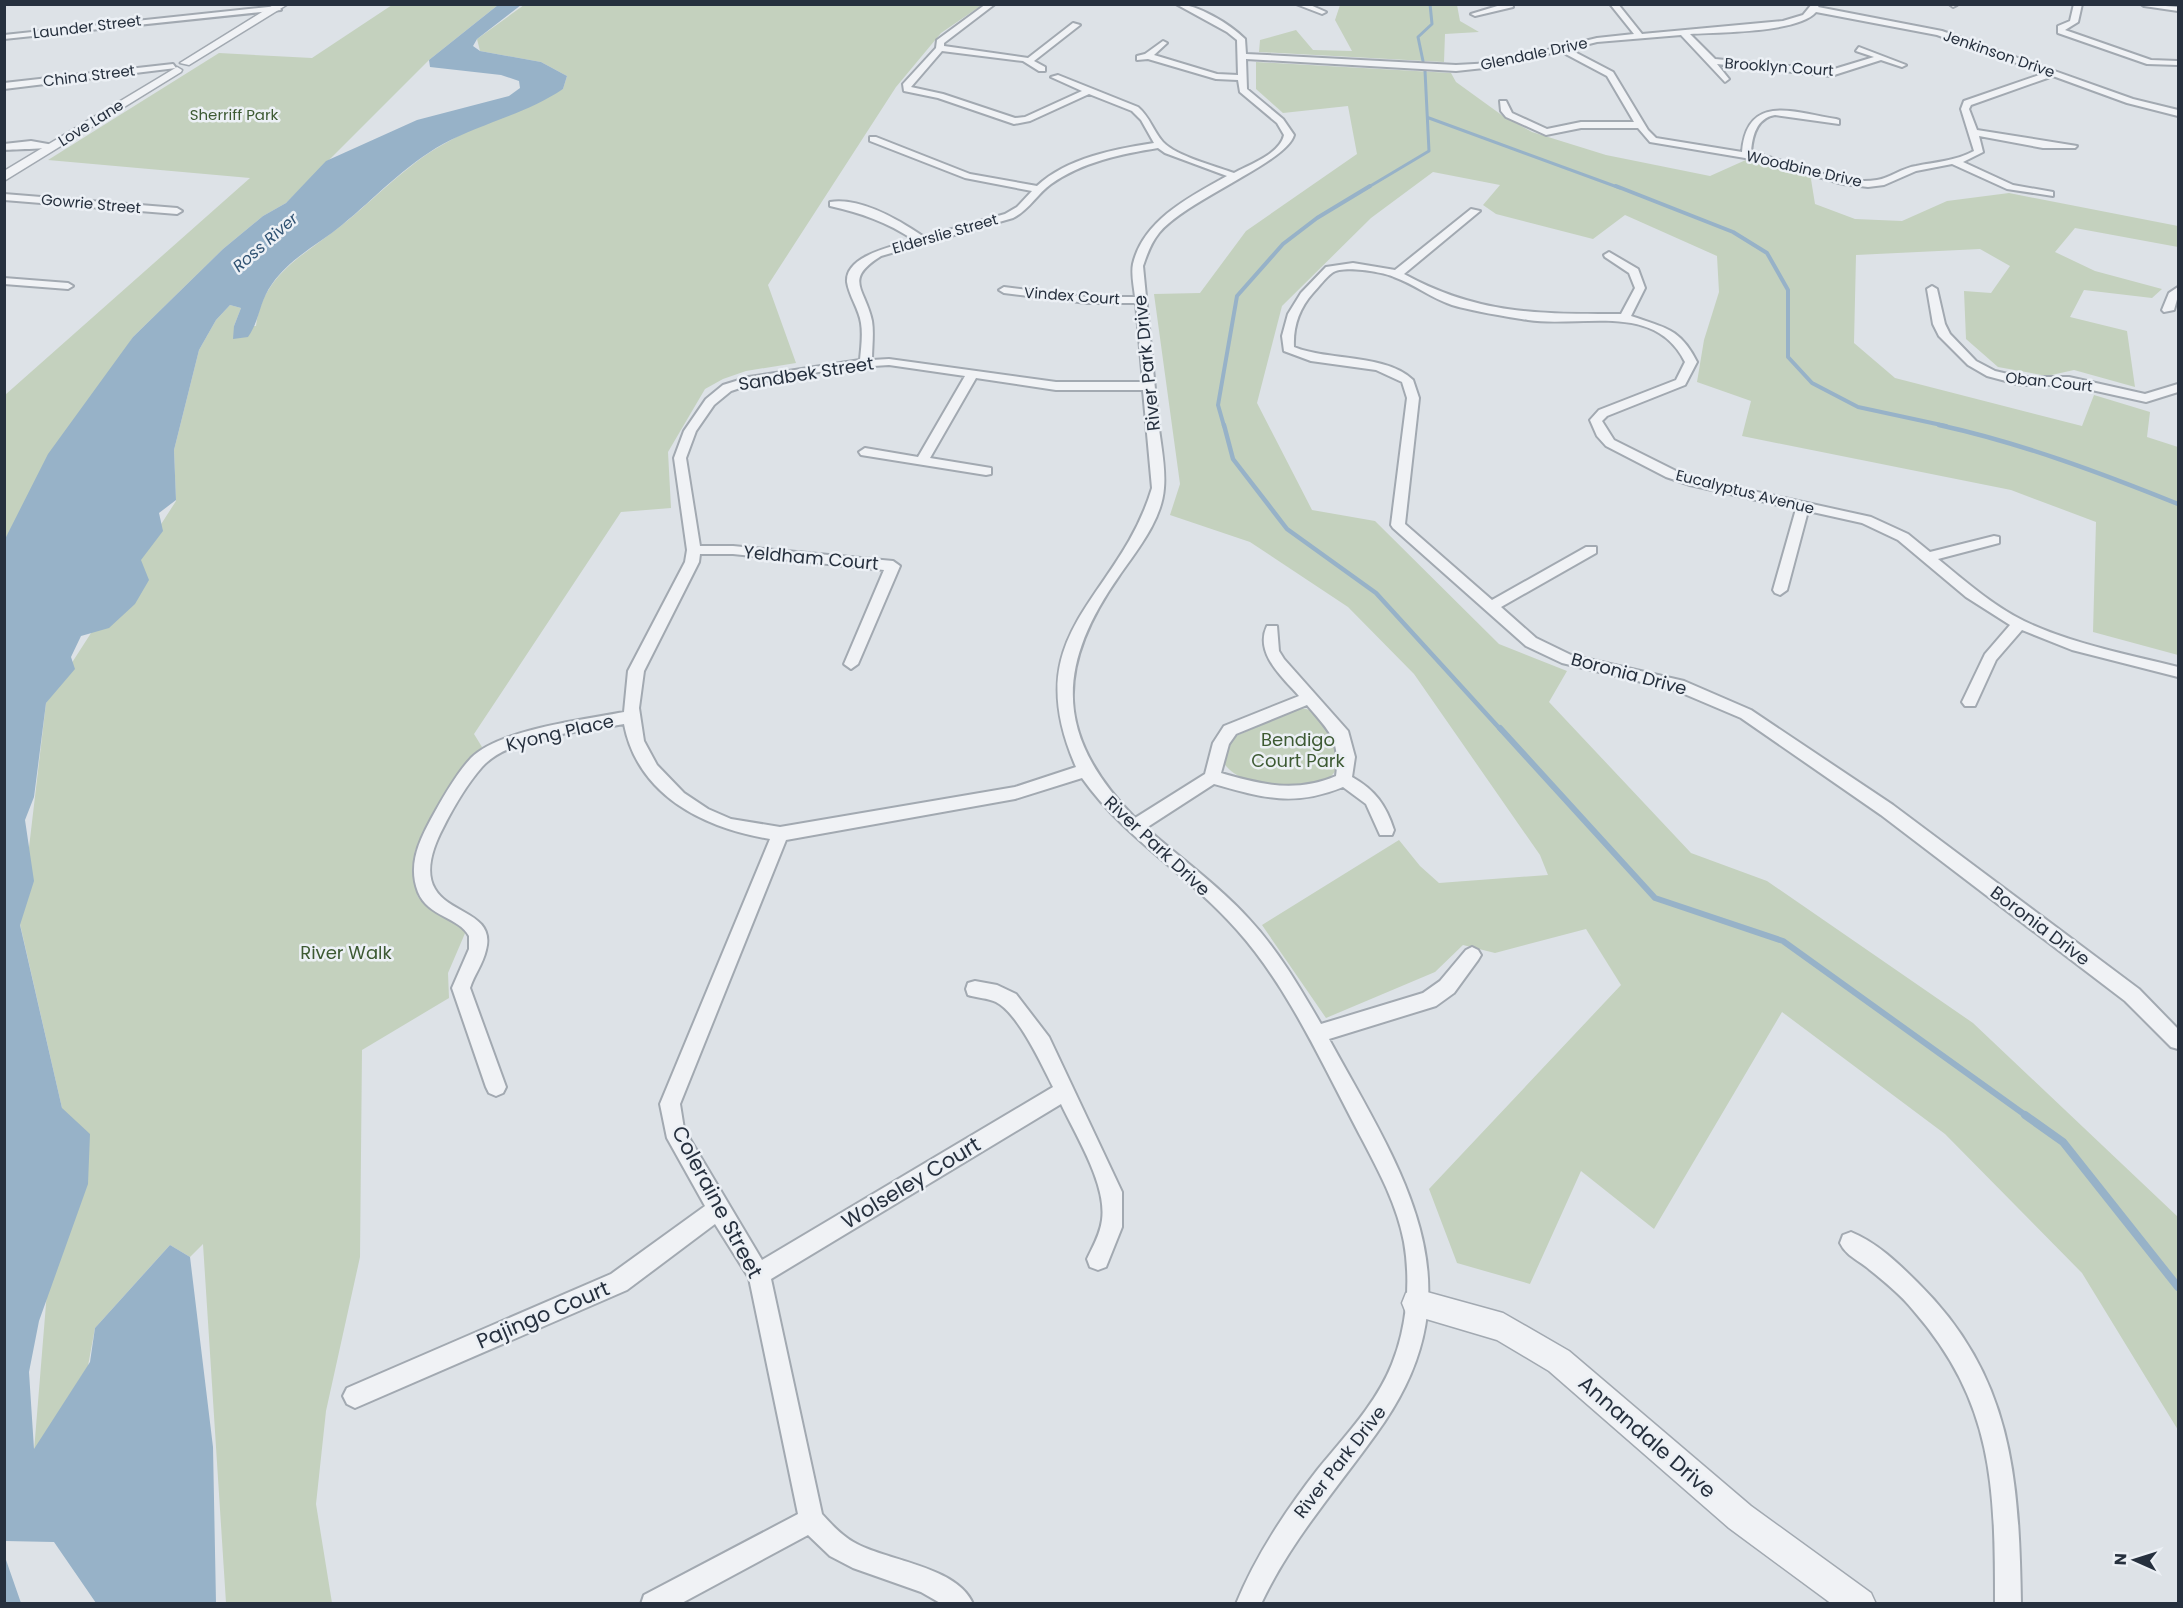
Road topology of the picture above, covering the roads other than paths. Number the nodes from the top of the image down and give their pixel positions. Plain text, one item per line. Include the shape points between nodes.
1 (992, 4) edge
2 (1179, 4) edge
3 (1299, 4) edge
4 (1508, 4) edge
5 (1613, 4) edge
6 (2078, 4) edge
7 (2144, 4) edge
8 (281, 6) edge
9 (1815, 7) edge
10 (2178, 9) edge
11 (1322, 12) dead end
12 (1475, 14) dead end
13 (1076, 25) dead end
14 (1683, 32) junction
15 (1640, 36) junction
16 (4, 37) edge
17 (1162, 43) dead end
18 (940, 48) junction
19 (1560, 48) junction
20 (1859, 49) dead end
21 (1148, 56) junction
22 (1244, 56) junction
23 (1139, 58) dead end
24 (1880, 58) junction
25 (1029, 61) junction
26 (1713, 61) junction
27 (2178, 63) edge
28 (1902, 65) dead end
29 (178, 66) junction
30 (2054, 73) junction
31 (1243, 78) junction
32 (1725, 79) dead end
33 (4, 86) edge
34 (1088, 91) junction
35 (1503, 103) dead end
36 (2178, 113) edge
37 (1836, 122) dead end
38 (1640, 124) junction
39 (1974, 132) junction
40 (1152, 136) junction
41 (873, 139) dead end
42 (1158, 145) junction
43 (54, 146) junction
44 (2072, 146) dead end
45 (4, 147) edge
46 (1117, 151) junction
47 (1746, 155) junction
48 (1955, 162) junction
49 (4, 177) edge
50 (1237, 177) junction
51 (1040, 189) junction
52 (2049, 194) dead end
53 (4, 197) edge
54 (832, 204) dead end
55 (177, 211) dead end
56 (1475, 211) dead end
57 (921, 240) junction
58 (1609, 255) dead end
59 (1397, 274) junction
60 (4, 281) edge
61 (68, 286) dead end
62 (1932, 289) dead end
63 (1004, 290) dead end
64 (2178, 290) edge
65 (1140, 300) junction
66 (1294, 308) joint
67 (2168, 310) dead end
68 (1625, 317) junction
69 (866, 362) junction
70 (973, 373) junction
71 (1149, 386) junction
72 (2178, 388) edge
73 (865, 452) dead end
74 (922, 461) junction
75 (986, 471) dead end
76 (1803, 507) junction
77 (1994, 540) dead end
78 (694, 549) junction
79 (1591, 550) dead end
80 (1929, 557) junction
81 (1779, 590) dead end
82 (1490, 607) junction
83 (2019, 624) junction
84 (1272, 630) dead end
85 (850, 664) dead end
86 (2178, 672) edge
87 (1308, 698) junction
88 (1970, 702) dead end
89 (630, 717) junction
90 (1084, 771) junction
91 (1212, 777) junction
92 (1344, 780) junction
93 (1134, 827) junction
94 (1386, 830) dead end
95 (780, 834) junction
96 (1472, 955) dead end
97 (975, 989) dead end
98 (1317, 1034) junction
99 (2178, 1041) edge
100 (496, 1087) dead end
101 (1063, 1092) junction
102 (718, 1209) junction
103 (1851, 1243) dead end
104 (1098, 1259) dead end
105 (759, 1274) junction
106 (1416, 1304) junction
107 (354, 1396) dead end
108 (811, 1520) junction
109 (653, 1604) edge
110 (961, 1604) edge
111 (1248, 1604) edge
112 (1860, 1604) edge
113 (2008, 1604) edge

1 - 18 street via 948,34
2 - 22 street via 1237,34
3 - 11 street
4 - 12 street via 1509,7
5 - 15 street
6 - 27 street via 2074,22 2061,31 2151,62
7 - 10 street
8 - 16 street, Launder Street
8 - 29 street, Love Lane
9 - 14 street, Glendale Drive via 1803,18 1778,24
9 - 30 street, Jenkinson Drive via 1939,33
13 - 25 street
14 - 15 street, Glendale Drive
14 - 26 street, Brooklyn Court
15 - 19 street, Glendale Drive
17 - 21 street
18 - 25 street
18 - 34 street via 907,84 907,89 1014,121 1027,119
19 - 22 street, Glendale Drive via 1499,64 1463,68
19 - 38 street, Woodbine Drive via 1610,74
20 - 24 street
21 - 23 street
21 - 31 street via 1216,76
22 - 31 street
24 - 26 street, Brooklyn Court via 1831,73
24 - 28 street
25 - 34 street via 1042,69 1057,69 1060,73 1055,76
26 - 32 street, Brooklyn Court
29 - 33 street, China Street
29 - 43 street, Love Lane
30 - 36 street, Jenkinson Drive
30 - 39 street, Woodbine Drive via 1967,103 1965,109
31 - 50 street, River Park Drive via 1246,94 1280,121 1288,135 1281,150
34 - 40 street via 1140,112
35 - 38 street via 1509,115 1546,132 1581,125
37 - 47 street via 1775,112 1765,114 1748,133
38 - 47 street, Woodbine Drive via 1647,136 1661,142
39 - 44 street via 2043,145
39 - 48 street, Woodbine Drive via 1977,152
40 - 42 street
40 - 46 street, Elderslie Street via 1127,143
41 - 51 street via 968,176
42 - 46 street, Elderslie Street
42 - 50 street via 1177,156
43 - 45 street
43 - 49 street, Love Lane
46 - 51 street, Elderslie Street via 1053,179
47 - 48 street, Woodbine Drive via 1846,182 1868,184 1881,183 1913,169
48 - 52 street via 2010,187
50 - 65 street, River Park Drive via 1179,209 1153,230 1139,255
51 - 57 street, Elderslie Street via 1017,213
53 - 55 street, Gowrie Street
54 - 57 street via 854,207
56 - 59 street
57 - 69 street, Elderslie Street via 877,254 863,261 852,274 852,287 866,318
58 - 68 street via 1634,271 1640,288
59 - 66 street, Eucalyptus Avenue via 1353,266 1330,269
59 - 68 street, Eucalyptus Avenue via 1473,307 1540,318
60 - 61 street
62 - 72 street, Oban Court via 1945,336 1972,363 1991,374 2021,381 2068,381 2145,398
63 - 65 street, Vindex Court via 1087,300
64 - 67 street
65 - 71 street, River Park Drive
66 - 82 street, Boronia Drive via 1287,334 1288,349 1311,358 1378,367 1407,380 1413,398 1398,525
68 - 76 street, Eucalyptus Avenue via 1672,335 1691,362 1681,382 1603,413 1596,420 1603,436 1671,474
69 - 70 street, Sandbek Street via 907,363
69 - 78 street, Sandbek Street via 739,383 710,402 690,431 680,458
70 - 71 street, Sandbek Street via 1068,387
70 - 74 street
71 - 90 street, River Park Drive via 1158,470 1152,511 1140,536 1090,606 1066,674 1068,722
73 - 74 street
74 - 75 street
76 - 80 street, Eucalyptus Avenue via 1874,523 1903,537
76 - 81 street
77 - 80 street
78 - 85 street, Yeldham Court via 893,566
78 - 89 street, Sandbek Street via 688,574 636,671
79 - 82 street
80 - 83 street, Eucalyptus Avenue via 1971,594
82 - 99 street, Boronia Drive via 1531,642 1567,658 1679,685 1746,714 1905,824 2132,995
83 - 86 street, Eucalyptus Avenue via 2077,646
83 - 88 street via 1990,658
84 - 87 street via 1272,651
87 - 91 street via 1230,730 1221,743
87 - 92 street via 1342,735 1347,757
89 - 95 street, Sandbek Street via 638,750 649,770 690,807 729,825
89 - 100 street, Kyong Place via 513,742 487,752 429,839 420,869 421,883 431,899 474,926 478,936 478,947 461,988
90 - 93 street, River Park Drive via 1112,807
90 - 95 street, Sandbek Street via 1016,793
91 - 92 street via 1285,796 1324,789
91 - 93 street
92 - 94 street via 1377,803
93 - 98 street, River Park Drive via 1242,923
95 - 102 street, Coleraine Street via 670,1104 674,1131
96 - 98 street via 1430,1000
97 - 101 street via 1009,1000 1042,1043
98 - 106 street, River Park Drive via 1407,1216 1417,1259
101 - 104 street via 1112,1192 1115,1206 1110,1239
101 - 105 street, Wolseley Court
102 - 105 street, Coleraine Street
102 - 107 street, Pajingo Court via 619,1282
103 - 113 street via 1912,1288 1968,1367 1992,1427 2002,1477
105 - 108 street, Coleraine Street
106 - 111 street, River Park Drive via 1410,1345 1388,1399 1281,1540
106 - 112 street, Annandale Drive via 1503,1327 1559,1361 1740,1517
108 - 109 street
108 - 110 street via 849,1554 929,1583

